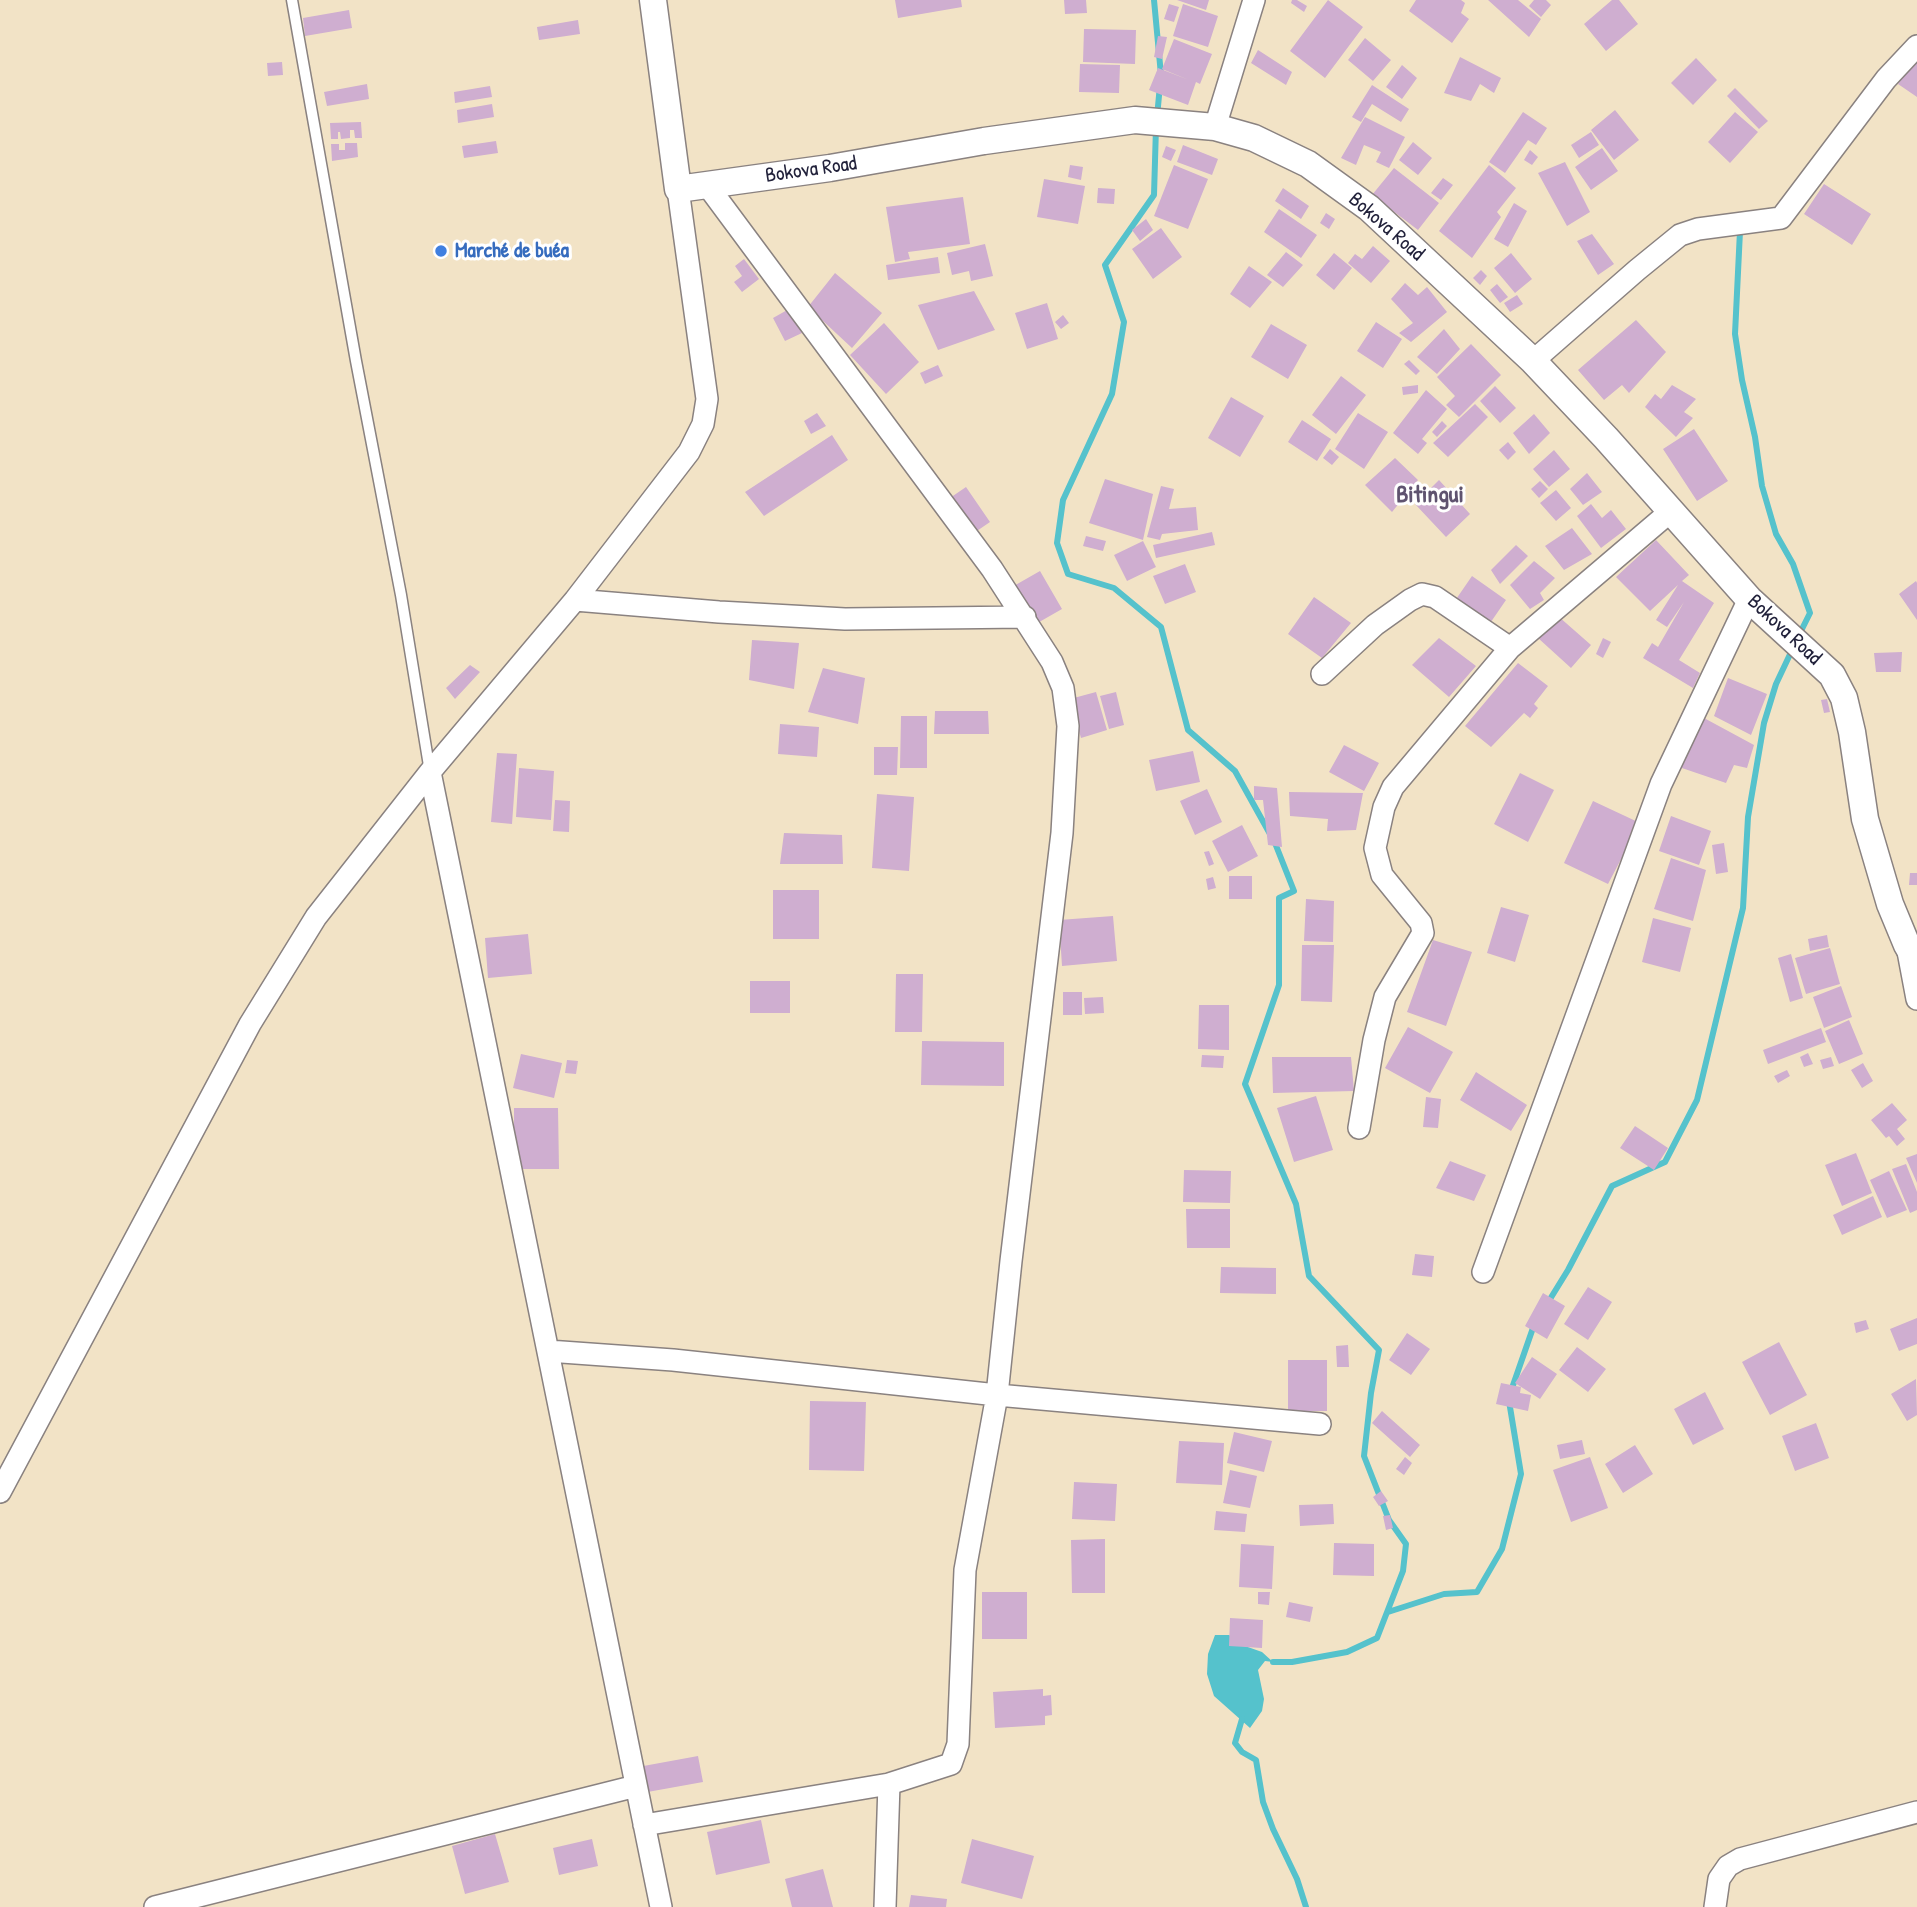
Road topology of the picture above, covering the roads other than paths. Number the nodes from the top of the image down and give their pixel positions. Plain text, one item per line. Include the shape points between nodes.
1 (292, 0) edge
2 (653, 0) edge
3 (1254, 0) edge
4 (1917, 46) edge
5 (1215, 127) junction
6 (707, 185) junction
7 (678, 190) junction
8 (1533, 361) junction
9 (1671, 511) junction
10 (1749, 598) junction
11 (575, 600) junction
12 (1025, 617) junction
13 (1510, 648) junction
14 (1322, 674) dead end
15 (430, 772) junction
16 (1912, 954) edge
17 (1917, 999) edge
18 (1359, 1128) dead end
19 (1483, 1272) dead end
20 (548, 1351) junction
21 (997, 1395) junction
22 (1320, 1423) dead end
23 (0, 1492) edge
24 (889, 1784) junction
25 (636, 1786) junction
26 (1917, 1812) edge
27 (644, 1825) junction
28 (155, 1907) edge
29 (661, 1907) edge
30 (885, 1907) edge
31 (1715, 1907) edge

1 - 15 lane
2 - 7 street
3 - 5 street
4 - 8 street via 1886,79 1781,218 1680,235
5 - 6 street, Bokova Road via 1135,120
5 - 8 street, Bokova Road via 1254,138 1308,164 1368,208
6 - 7 street, Bokova Road
6 - 12 street
7 - 11 street via 707,399 703,424 689,452
8 - 9 street, Bokova Road
9 - 10 street, Bokova Road
9 - 13 street
10 - 16 street, Bokova Road via 1832,675 1844,698 1865,819 1890,904
10 - 19 street via 1661,785
11 - 12 street via 845,619
11 - 15 street
12 - 21 street via 1063,688 1068,726 1062,833
13 - 14 street via 1435,597 1422,594 1375,625
13 - 18 street via 1393,787 1384,807 1375,848 1382,874 1421,923 1423,933 1385,997
15 - 20 street
15 - 23 street via 316,917 250,1024
16 - 17 street
20 - 21 street
20 - 25 street
21 - 22 street
21 - 24 street via 965,1570 958,1744 951,1764
24 - 27 street
24 - 30 street
25 - 27 street
25 - 28 street
26 - 31 street via 1740,1860 1728,1866 1719,1879
27 - 29 street

